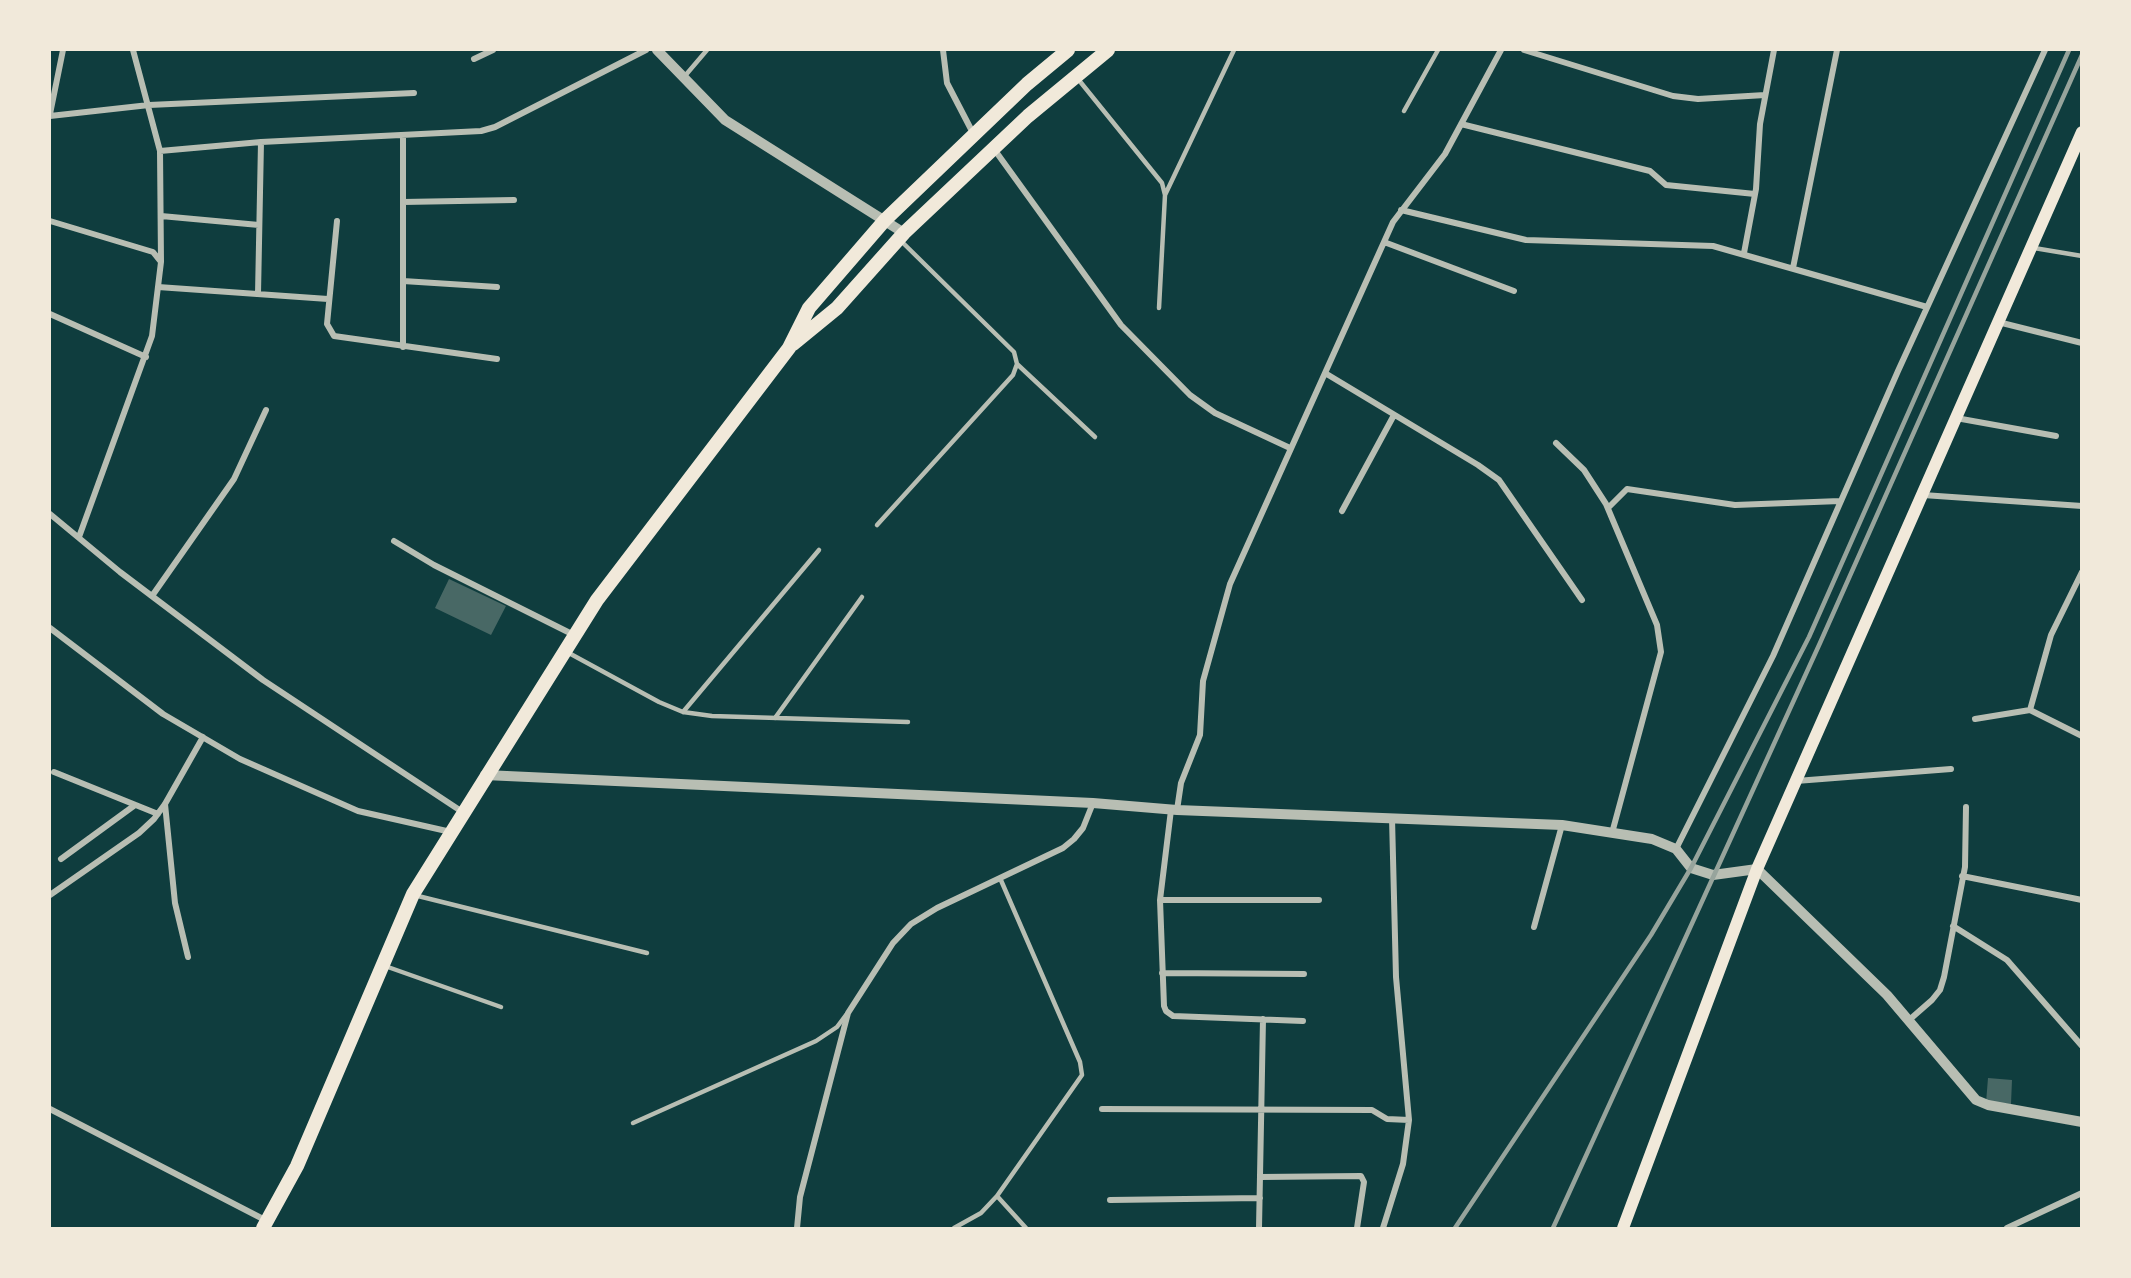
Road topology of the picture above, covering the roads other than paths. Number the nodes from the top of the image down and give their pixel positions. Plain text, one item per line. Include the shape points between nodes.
1 (63, 50) edge
2 (133, 50) edge
3 (493, 50) edge
4 (646, 50) edge
5 (657, 50) edge
6 (707, 50) edge
7 (943, 50) edge
8 (1068, 50) edge
9 (1108, 50) edge
10 (1234, 50) edge
11 (1438, 50) edge
12 (1501, 50) edge
13 (1524, 50) edge
14 (1774, 50) edge
15 (1837, 50) edge
16 (2045, 50) edge
17 (474, 59) dead end
18 (1076, 77) junction
19 (683, 78) junction
20 (414, 93) dead end
21 (1765, 95) junction
22 (149, 105) junction
23 (1404, 111) dead end
24 (50, 115) edge
25 (1461, 124) junction
26 (2082, 132) edge
27 (403, 135) junction
28 (974, 135) junction
29 (261, 142) junction
30 (994, 149) junction
31 (160, 151) junction
32 (1755, 194) junction
33 (1165, 195) junction
34 (514, 200) dead end
35 (403, 202) junction
36 (1401, 210) junction
37 (161, 216) junction
38 (885, 220) junction
39 (50, 221) edge
40 (337, 221) dead end
41 (259, 225) junction
42 (901, 236) junction
43 (1384, 242) junction
44 (2031, 247) junction
45 (1744, 253) junction
46 (2082, 256) edge
47 (161, 262) junction
48 (1792, 268) junction
49 (403, 281) junction
50 (158, 287) junction
51 (497, 287) dead end
52 (1514, 291) dead end
53 (258, 294) junction
54 (328, 299) junction
55 (1927, 307) junction
56 (1160, 308) dead end
57 (50, 314) edge
58 (1998, 322) junction
59 (2082, 343) edge
60 (403, 347) junction
61 (789, 348) junction
62 (146, 357) junction
63 (497, 359) dead end
64 (1017, 364) junction
65 (1325, 373) junction
66 (266, 410) dead end
67 (1394, 415) junction
68 (1956, 418) junction
69 (2056, 436) dead end
70 (1095, 437) dead end
71 (1556, 443) dead end
72 (1290, 448) junction
73 (1923, 495) junction
74 (1840, 501) junction
75 (2082, 506) edge
76 (1608, 508) junction
77 (1342, 511) dead end
78 (50, 514) edge
79 (877, 525) dead end
80 (79, 537) junction
81 (394, 542) dead end
82 (819, 550) dead end
83 (2082, 572) edge
84 (152, 596) junction
85 (862, 597) dead end
86 (1582, 600) dead end
87 (50, 628) edge
88 (574, 636) junction
89 (565, 651) junction
90 (2030, 710) junction
91 (682, 712) junction
92 (775, 718) junction
93 (1975, 719) dead end
94 (908, 722) dead end
95 (2082, 736) edge
96 (203, 737) junction
97 (1950, 769) dead end
98 (54, 772) dead end
99 (485, 775) junction
100 (1796, 782) junction
101 (1094, 803) junction
102 (165, 804) junction
103 (135, 805) junction
104 (1966, 807) dead end
105 (1174, 810) junction
106 (464, 813) junction
107 (158, 814) junction
108 (1392, 817) junction
109 (1562, 825) junction
110 (452, 833) junction
111 (1612, 833) junction
112 (1676, 849) junction
113 (61, 859) dead end
114 (1757, 869) junction
115 (1962, 876) junction
116 (1000, 878) junction
117 (413, 894) junction
118 (50, 896) edge
119 (1160, 900) junction
120 (1319, 900) dead end
121 (2082, 900) edge
122 (1953, 926) junction
123 (1534, 927) dead end
124 (647, 953) dead end
125 (188, 957) dead end
126 (383, 965) junction
127 (1162, 973) junction
128 (1304, 974) dead end
129 (501, 1007) dead end
130 (848, 1013) junction
131 (1263, 1019) junction
132 (1303, 1021) dead end
133 (1908, 1021) junction
134 (2082, 1046) edge
135 (50, 1109) edge
136 (1102, 1109) dead end
137 (1261, 1109) junction
138 (1409, 1120) junction
139 (2082, 1122) edge
140 (633, 1123) dead end
141 (1260, 1177) junction
142 (2082, 1193) edge
143 (997, 1196) junction
144 (1260, 1198) junction
145 (1110, 1200) dead end
146 (265, 1225) edge
147 (797, 1228) edge
148 (954, 1228) edge
149 (1026, 1228) edge
150 (1259, 1228) edge
151 (1357, 1228) edge
152 (1383, 1228) edge
153 (1623, 1228) edge
154 (2007, 1228) edge

1 - 24 street
2 - 22 street
3 - 17 street
4 - 27 street via 495,127
5 - 19 street
6 - 19 lane
7 - 28 street via 947,83
8 - 28 main road
9 - 18 main road
10 - 33 lane
11 - 23 lane
12 - 25 street
13 - 21 street via 1672,96 1698,99
14 - 21 street
15 - 48 street
16 - 55 street
18 - 30 main road
18 - 33 lane via 1155,172
19 - 38 street via 725,120
20 - 22 street
21 - 32 street
22 - 24 street
22 - 31 street
25 - 32 street via 1650,171 1666,185
25 - 36 street via 1435,171
26 - 44 main road
27 - 29 street
27 - 35 street
28 - 38 main road
29 - 31 street
29 - 41 street
30 - 42 main road
30 - 72 street via 1121,325 1182,387 1208,409
31 - 37 street
32 - 45 street
33 - 56 lane
34 - 35 street
35 - 49 street
36 - 43 street
36 - 45 street via 1526,240 1684,243
37 - 41 street
37 - 47 street
38 - 42 street
38 - 61 main road via 809,308
39 - 47 street via 153,252
40 - 54 street
41 - 53 street
42 - 61 main road via 837,308
42 - 64 lane via 1014,352
43 - 52 street
43 - 65 street
44 - 46 lane
44 - 58 main road
45 - 48 street
47 - 50 street
48 - 55 street
49 - 51 street
49 - 60 street
50 - 53 street
50 - 62 street
53 - 54 street
54 - 60 street via 327,324 334,336
55 - 74 street
57 - 62 street
58 - 59 street
58 - 68 main road
60 - 63 street
61 - 88 main road via 597,600
62 - 80 street
64 - 70 lane
64 - 79 lane via 1013,375
65 - 67 street
65 - 72 street
66 - 84 street via 234,478
67 - 77 street
67 - 86 street via 1498,480
68 - 69 street
68 - 73 main road
71 - 76 street via 1584,470
72 - 105 street via 1224,600 1203,681 1200,735
73 - 75 street
73 - 100 main road
74 - 76 street via 1735,505 1627,489
74 - 112 street via 1773,656
76 - 111 street via 1654,616 1661,652
78 - 80 street
80 - 84 street
81 - 88 street
82 - 91 lane
83 - 90 street via 2051,634
84 - 106 street via 263,680
85 - 92 lane
87 - 96 street via 163,714
88 - 89 main road
89 - 91 lane
89 - 99 main road
90 - 93 street
90 - 95 street
91 - 92 lane
92 - 94 lane
96 - 102 street
96 - 110 street via 240,759 358,811
97 - 100 street
98 - 103 street
99 - 101 street
99 - 106 main road
100 - 114 main road
101 - 105 street
101 - 116 street via 1074,839
102 - 107 street
102 - 125 street via 175,903
103 - 107 street
103 - 113 street
104 - 115 street
105 - 108 street
105 - 119 street
106 - 110 main road
107 - 118 street via 139,833
108 - 109 street
108 - 138 street via 1396,977
109 - 111 street
109 - 123 street
110 - 117 main road
111 - 112 street via 1652,839
112 - 114 street via 1691,868 1713,875
114 - 133 street via 1887,995
114 - 153 main road
115 - 121 street
115 - 122 street
116 - 130 street via 912,924 893,943
116 - 143 lane via 1082,1068 1078,1081
117 - 124 lane
117 - 126 main road
119 - 120 street
119 - 127 street
122 - 133 street via 1940,990
122 - 134 street via 2007,960
126 - 129 lane
126 - 146 main road via 297,1166
127 - 128 street
127 - 131 street via 1164,1006 1169,1014
130 - 140 lane via 837,1027 816,1041
130 - 147 street via 800,1197
131 - 132 street
131 - 137 street
133 - 139 street via 1976,1100
135 - 146 street
136 - 137 street
137 - 138 street via 1372,1110 1387,1119
137 - 141 street
138 - 152 street via 1403,1164
141 - 144 street
141 - 151 street via 1361,1176 1364,1182
142 - 154 street
143 - 148 lane via 981,1213
143 - 149 lane
144 - 145 street
144 - 150 street

